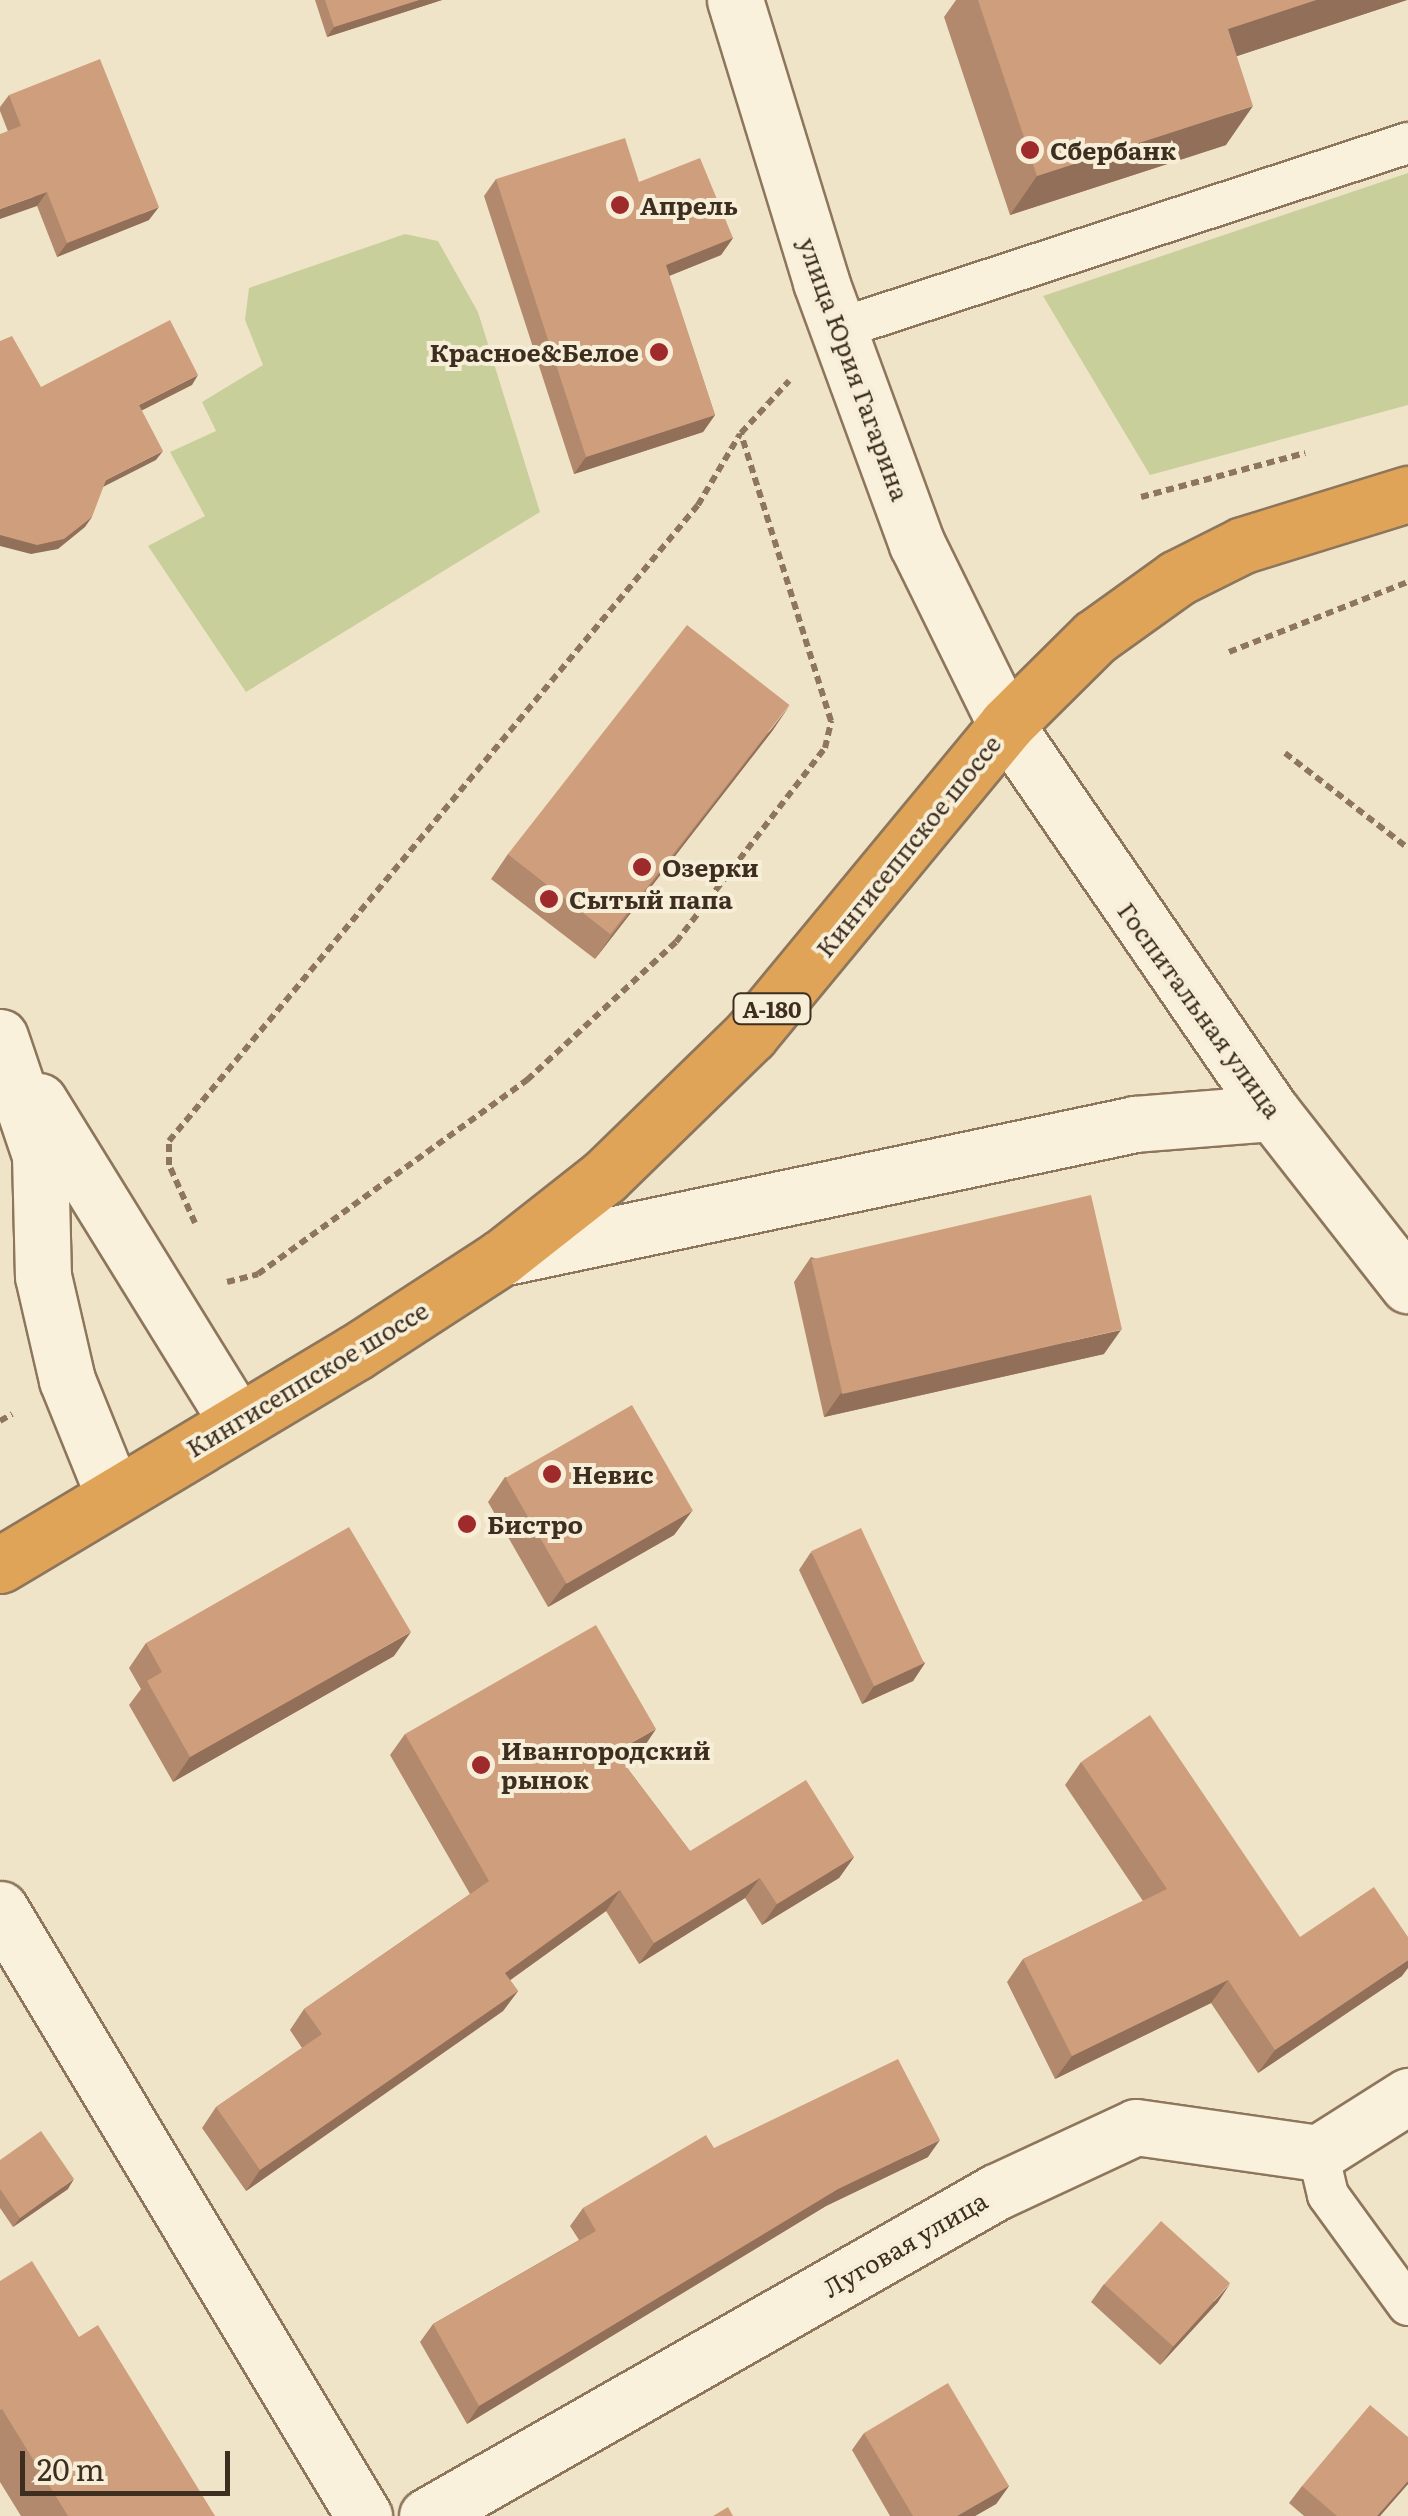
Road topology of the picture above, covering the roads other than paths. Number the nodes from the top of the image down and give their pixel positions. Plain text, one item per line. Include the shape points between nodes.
1 (735, 0) edge
2 (1408, 143) edge
3 (838, 329) junction
4 (1408, 494) edge
5 (1006, 725) junction
6 (7, 1049) edge
7 (1273, 1113) junction
8 (501, 1258) junction
9 (1408, 1285) edge
10 (237, 1422) junction
11 (113, 1494) junction
12 (0, 1565) edge
13 (0, 1909) edge
14 (1408, 2096) edge
15 (1318, 2152) junction
16 (1408, 2305) edge
17 (364, 2516) edge
18 (427, 2516) edge

1 - 3 street, улица Юрия Гагарина
2 - 3 lane
3 - 5 street, улица Юрия Гагарина via 917,544
4 - 5 highway, Кингисеппское шоссе / А-180 via 1319,517 1176,578 1095,636
5 - 7 street, Госпитальная улица
5 - 8 highway, Кингисеппское шоссе / А-180 via 750,1035 604,1177
6 - 10 street
6 - 11 street via 40,1154 43,1276 67,1380
7 - 8 street via 1136,1124
7 - 9 street, Госпитальная улица
8 - 10 highway, Кингисеппское шоссе / А-180
10 - 11 highway, Кингисеппское шоссе / А-180
11 - 12 highway, Кингисеппское шоссе / А-180
13 - 17 street
14 - 15 street
15 - 16 lane via 1328,2194
15 - 18 street, Луговая улица via 1136,2128 996,2192

